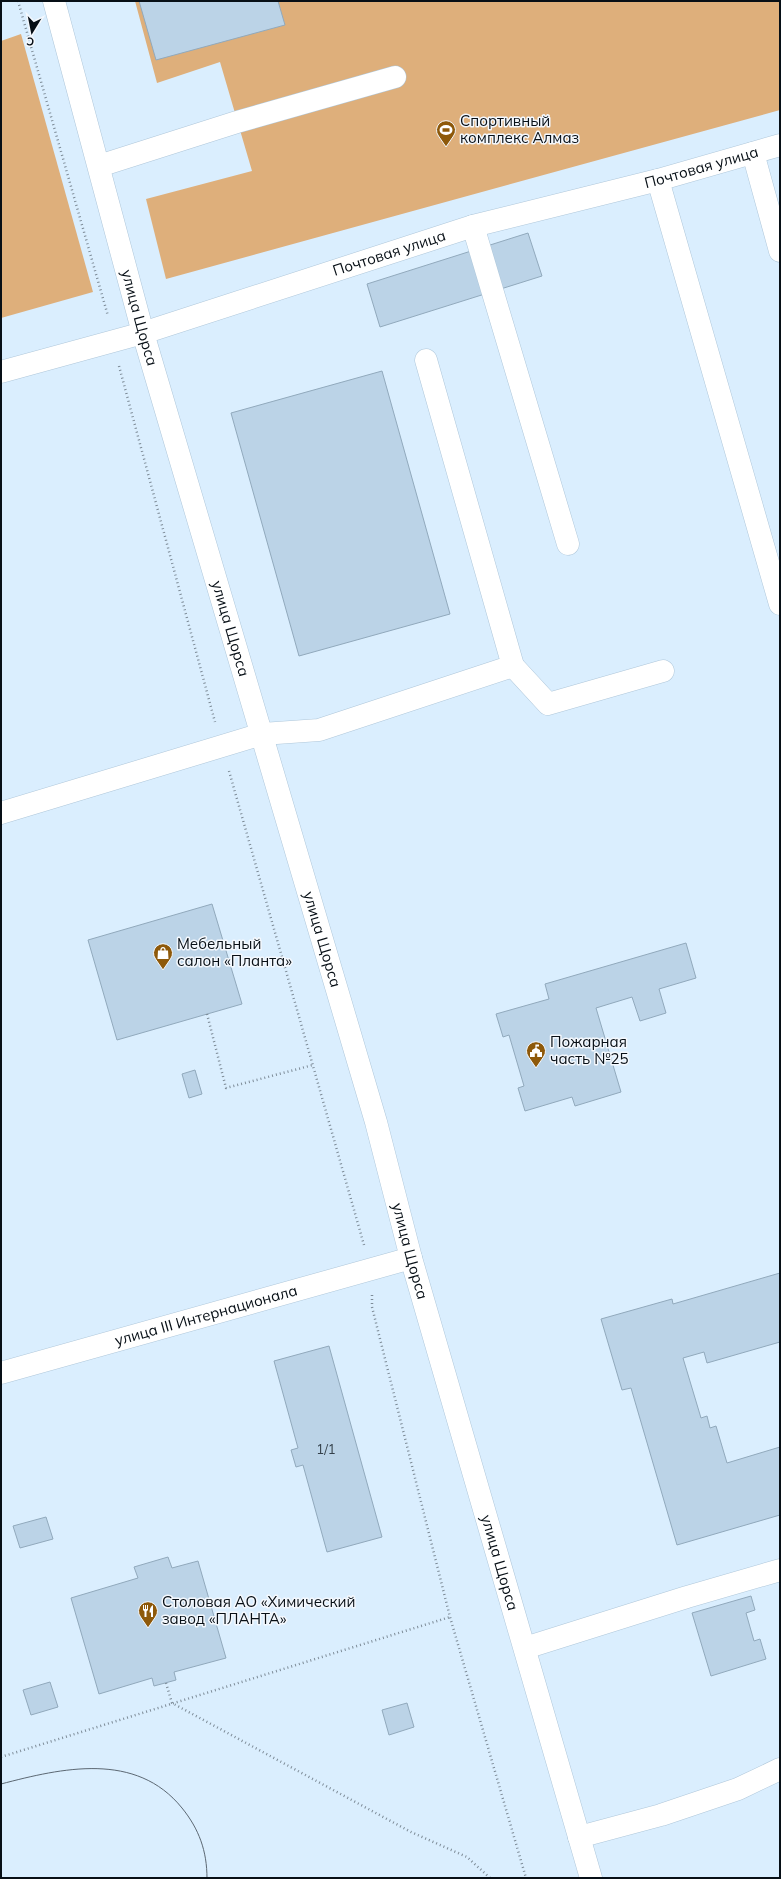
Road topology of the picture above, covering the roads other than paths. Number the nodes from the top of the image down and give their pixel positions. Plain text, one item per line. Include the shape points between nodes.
1 (54, 1) edge
2 (396, 76) dead end
3 (780, 145) edge
4 (753, 153) junction
5 (99, 166) junction
6 (658, 180) junction
7 (473, 226) junction
8 (780, 251) edge
9 (143, 333) junction
10 (426, 360) dead end
11 (1, 372) edge
12 (568, 544) dead end
13 (780, 604) edge
14 (513, 666) junction
15 (663, 671) dead end
16 (262, 734) junction
17 (1, 813) edge
18 (411, 1258) junction
19 (1, 1373) edge
20 (780, 1570) edge
21 (525, 1648) junction
22 (780, 1769) edge
23 (579, 1837) junction
24 (591, 1878) edge

1 - 5 street, улица Щорса
2 - 5 street
3 - 4 street, Почтовая улица
4 - 6 street, Почтовая улица
4 - 8 street
5 - 9 street, улица Щорса
6 - 7 street, Почтовая улица
6 - 13 street
7 - 9 street, Почтовая улица
7 - 12 street
9 - 11 street, Почтовая улица
9 - 16 street, улица Щорса
10 - 14 street
14 - 15 street via 548,704
14 - 16 street via 319,730
16 - 17 street
16 - 18 street, улица Щорса via 376,1122
18 - 19 street, улица III Интернационала
18 - 21 street, улица Щорса
20 - 21 street
21 - 23 street, улица Щорса
22 - 23 street via 738,1789 661,1815
23 - 24 street, улица Щорса

